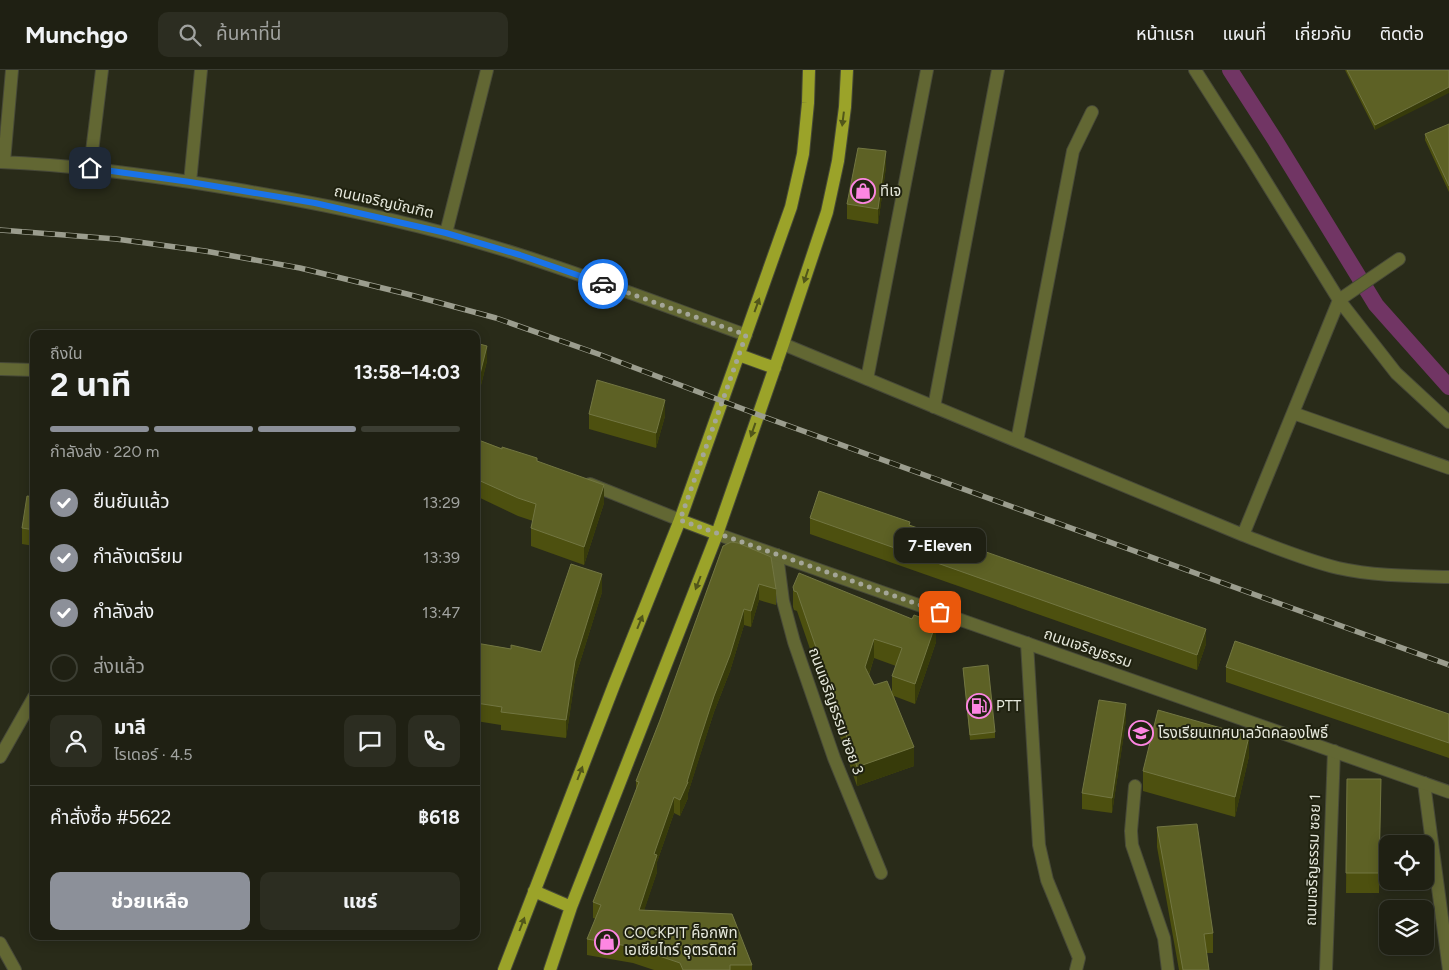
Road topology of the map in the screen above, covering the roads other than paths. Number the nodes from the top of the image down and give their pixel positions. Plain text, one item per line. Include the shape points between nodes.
1 (12, 70) edge
2 (102, 70) edge
3 (201, 70) edge
4 (487, 70) edge
5 (809, 70) edge
6 (847, 70) edge
7 (927, 70) edge
8 (998, 70) edge
9 (1195, 70) edge
10 (1092, 112) dead end
11 (2, 162) edge
12 (90, 168) junction
13 (190, 182) junction
14 (446, 233) junction
15 (1399, 259) dead end
16 (1339, 300) junction
17 (746, 335) junction
18 (783, 344) junction
19 (739, 355) junction
20 (775, 368) junction
21 (0, 369) edge
22 (30, 370) edge
23 (867, 379) junction
24 (934, 407) junction
25 (1293, 413) junction
26 (1449, 422) edge
27 (1017, 441) junction
28 (1449, 468) edge
29 (582, 481) edge
30 (680, 520) junction
31 (717, 534) junction
32 (1243, 535) junction
33 (777, 555) junction
34 (1449, 577) edge
35 (1027, 643) junction
36 (30, 704) edge
37 (1334, 752) junction
38 (0, 758) edge
39 (1424, 783) junction
40 (1135, 786) dead end
41 (1449, 792) edge
42 (881, 873) dead end
43 (534, 891) junction
44 (571, 906) junction
45 (0, 943) edge
46 (16, 970) edge
47 (504, 970) edge
48 (550, 970) edge
49 (1076, 970) edge
50 (1168, 970) edge
51 (1326, 970) edge
52 (1449, 970) edge

1 - 11 street
2 - 12 street
3 - 13 street
4 - 14 street
17 -> 5 main road via 792,207 803,154
6 -> 18 main road via 838,161 827,212
7 - 23 street
8 - 24 street
9 - 16 street
10 - 27 street via 1073,151
11 - 12 street, ถนนเจริญบัณฑิต
12 - 13 street, ถนนเจริญบัณฑิต
13 - 14 street, ถนนเจริญบัณฑิต via 315,203
14 - 17 street, ถนนเจริญบัณฑิต via 520,255
15 - 16 street
16 - 25 street
16 - 26 street via 1396,373
17 - 19 main road
18 - 20 main road
18 - 23 street
19 - 20 main road
19 - 30 main road
20 -> 31 main road
21 - 22 street
23 - 24 street
24 - 27 street
25 - 28 street
25 - 32 street
27 - 32 street
29 - 30 street
30 - 31 main road
43 -> 30 main road
31 - 33 street, ถนนเจริญธรรม
31 -> 44 main road
32 - 34 street via 1339,568 1392,575
33 - 35 street, ถนนเจริญธรรม
33 - 42 street, ถนนเจริญธรรม ซอย 3 via 783,601 794,642 834,758
35 - 37 street, ถนนเจริญธรรม
35 - 49 street via 1039,845 1047,880 1079,958
36 - 38 street
37 - 39 street, ถนนเจริญธรรม
37 - 51 street, ถนนเจริญธรรม ซอย 1
39 - 41 street, ถนนเจริญธรรม
39 - 52 street
40 - 50 street via 1132,845 1164,938
43 - 44 main road
47 -> 43 main road
44 - 48 main road
45 - 46 street

